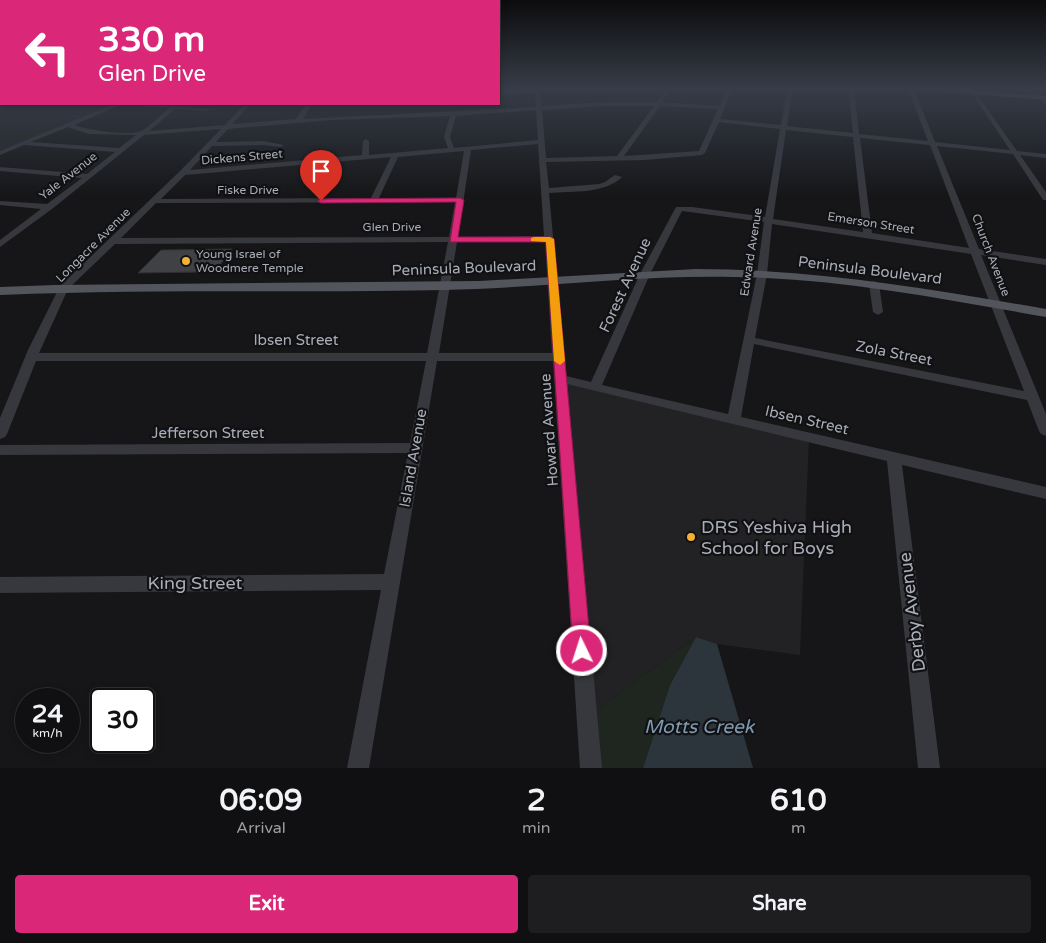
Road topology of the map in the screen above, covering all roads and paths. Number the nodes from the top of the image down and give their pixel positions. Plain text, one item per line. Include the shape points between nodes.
1 (67, 125) edge
2 (72, 125) edge
3 (152, 125) edge
4 (249, 125) edge
5 (450, 125) edge
6 (540, 125) edge
7 (643, 125) edge
8 (714, 125) edge
9 (757, 125) edge
10 (784, 125) edge
11 (855, 125) edge
12 (926, 125) edge
13 (996, 125) edge
14 (227, 127) junction
15 (784, 128) junction
16 (142, 133) junction
17 (856, 136) junction
18 (366, 141) dead end
19 (542, 142) junction
20 (24, 144) junction
21 (211, 144) junction
22 (934, 144) junction
23 (281, 145) dead end
24 (468, 149) junction
25 (121, 150) junction
26 (452, 150) junction
27 (0, 153) edge
28 (1015, 153) junction
29 (394, 155) junction
30 (684, 156) junction
31 (1046, 156) edge
32 (365, 158) junction
33 (619, 158) junction
34 (543, 160) junction
35 (694, 164) dead end
36 (0, 169) edge
37 (184, 174) junction
38 (89, 176) junction
39 (618, 177) dead end
40 (546, 191) junction
41 (1046, 198) edge
42 (374, 200) junction
43 (460, 200) junction
44 (155, 201) junction
45 (0, 202) edge
46 (49, 206) junction
47 (692, 209) joint
48 (769, 220) junction
49 (868, 235) junction
50 (550, 239) junction
51 (453, 240) junction
52 (115, 241) junction
53 (0, 244) edge
54 (976, 251) junction
55 (1046, 262) edge
56 (644, 274) junction
57 (762, 274) junction
58 (552, 281) junction
59 (874, 284) junction
60 (445, 286) junction
61 (64, 288) junction
62 (0, 291) edge
63 (997, 304) junction
64 (878, 312) dead end
65 (1046, 313) edge
66 (749, 340) junction
67 (433, 356) junction
68 (32, 357) junction
69 (559, 357) junction
70 (561, 379) junction
71 (595, 387) junction
72 (1033, 397) junction
73 (734, 419) junction
74 (1046, 431) edge
75 (0, 434) edge
76 (415, 448) junction
77 (0, 450) edge
78 (894, 457) junction
79 (1046, 492) edge
80 (391, 582) junction
81 (0, 585) edge
82 (358, 768) edge
83 (591, 768) edge
84 (930, 768) edge

1 - 20 street
2 - 16 street via 99,133
3 - 16 street, Yale Avenue
4 - 14 street
5 - 26 street via 447,137
6 - 19 street, Howard Avenue
7 - 33 street
8 - 30 street via 702,153
9 - 15 street
10 - 15 street, Edward Avenue
11 - 17 street
12 - 22 street, Church Avenue
13 - 28 street
14 - 16 street
14 - 21 street, Longacre Avenue
15 - 17 street
15 - 48 street, Edward Avenue
16 - 25 street, Yale Avenue
17 - 22 street
17 - 49 street
18 - 32 street
19 - 24 street, Dickens Street
19 - 34 street, Howard Avenue
20 - 25 street
20 - 27 street
21 - 23 street
21 - 37 street, Longacre Avenue
22 - 28 street
22 - 54 street, Church Avenue
24 - 26 street, Dickens Street
24 - 43 street, Island Avenue
25 - 38 street, Yale Avenue
26 - 29 street, Dickens Street
28 - 31 street
28 - 41 street
29 - 32 street, Dickens Street
29 - 42 street
30 - 33 street
30 - 35 street
32 - 37 street, Dickens Street
33 - 34 street
34 - 40 street, Howard Avenue
36 - 38 street
37 - 44 street, Longacre Avenue
38 - 46 street, Yale Avenue
39 - 40 street via 599,186
40 - 50 street, Howard Avenue
42 - 43 street, Fiske Drive
42 - 44 street, Fiske Drive
43 - 51 street, Island Avenue
44 - 52 street, Longacre Avenue
45 - 46 street
46 - 53 street, Yale Avenue
47 - 48 street, Emerson Street
47 - 56 street, Forest Avenue via 676,211
48 - 49 street, Emerson Street
48 - 57 street, Edward Avenue
49 - 54 street, Emerson Street
50 - 51 street, Glen Drive
50 - 58 street, Howard Avenue
51 - 52 street, Glen Drive
51 - 60 street, Island Avenue
52 - 61 street, Longacre Avenue
54 - 55 street, Emerson Street
54 - 63 street, Church Avenue
56 - 57 main road, Peninsula Boulevard
56 - 58 main road, Peninsula Boulevard
56 - 71 street, Forest Avenue
57 - 59 main road, Peninsula Boulevard
57 - 66 street, Edward Avenue
58 - 60 main road, Peninsula Boulevard
58 - 69 street, Howard Avenue
59 - 63 main road, Peninsula Boulevard
59 - 64 street
60 - 61 main road, Peninsula Boulevard
60 - 67 street, Island Avenue
61 - 62 main road, Peninsula Boulevard
61 - 68 street, Longacre Avenue
63 - 65 main road, Peninsula Boulevard
63 - 72 street, Church Avenue
66 - 72 street, Zola Street
66 - 73 street, Edward Avenue
67 - 68 street, Ibsen Street
67 - 69 street, Ibsen Street
67 - 76 street, Island Avenue
68 - 75 street, Longacre Avenue
69 - 70 street, Howard Avenue
70 - 71 street, Ibsen Street
70 - 83 street, Howard Avenue
71 - 73 street, Ibsen Street
72 - 74 street, Church Avenue
73 - 78 street, Ibsen Street
76 - 77 street, Jefferson Street
76 - 80 street, Island Avenue
78 - 79 street, Ibsen Street
78 - 84 street, Derby Avenue
80 - 81 street, King Street
80 - 82 street, Island Avenue

